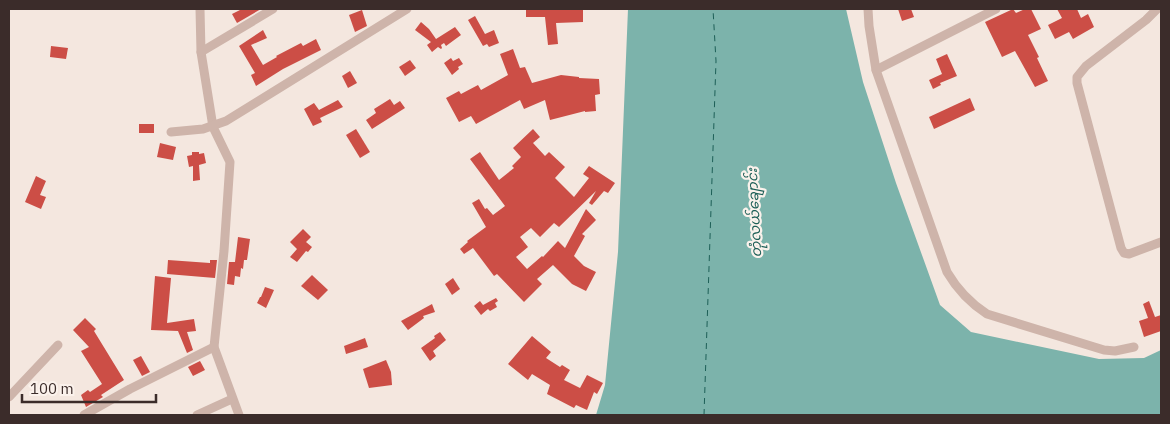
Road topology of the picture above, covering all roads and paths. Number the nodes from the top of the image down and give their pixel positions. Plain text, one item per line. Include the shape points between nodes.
1 (200, 9) edge
2 (273, 9) edge
3 (407, 9) edge
4 (868, 9) edge
5 (996, 9) edge
6 (1157, 9) edge
7 (201, 52) junction
8 (876, 70) junction
9 (213, 127) junction
10 (170, 132) dead end
11 (1161, 242) edge
12 (58, 345) dead end
13 (214, 347) junction
14 (1134, 347) dead end
15 (9, 397) edge
16 (232, 399) junction
17 (84, 415) edge
18 (198, 415) edge
19 (239, 415) edge

1 - 7 street
2 - 7 street
3 - 9 street
4 - 8 street
5 - 8 street
6 - 11 street via 1086,66 1077,77 1077,83 1121,248 1129,254
7 - 9 street
8 - 14 street via 947,272 973,305 992,316 1104,350
9 - 10 street
9 - 13 street via 230,162
12 - 15 street
13 - 16 street
13 - 17 street
16 - 18 street
16 - 19 street

